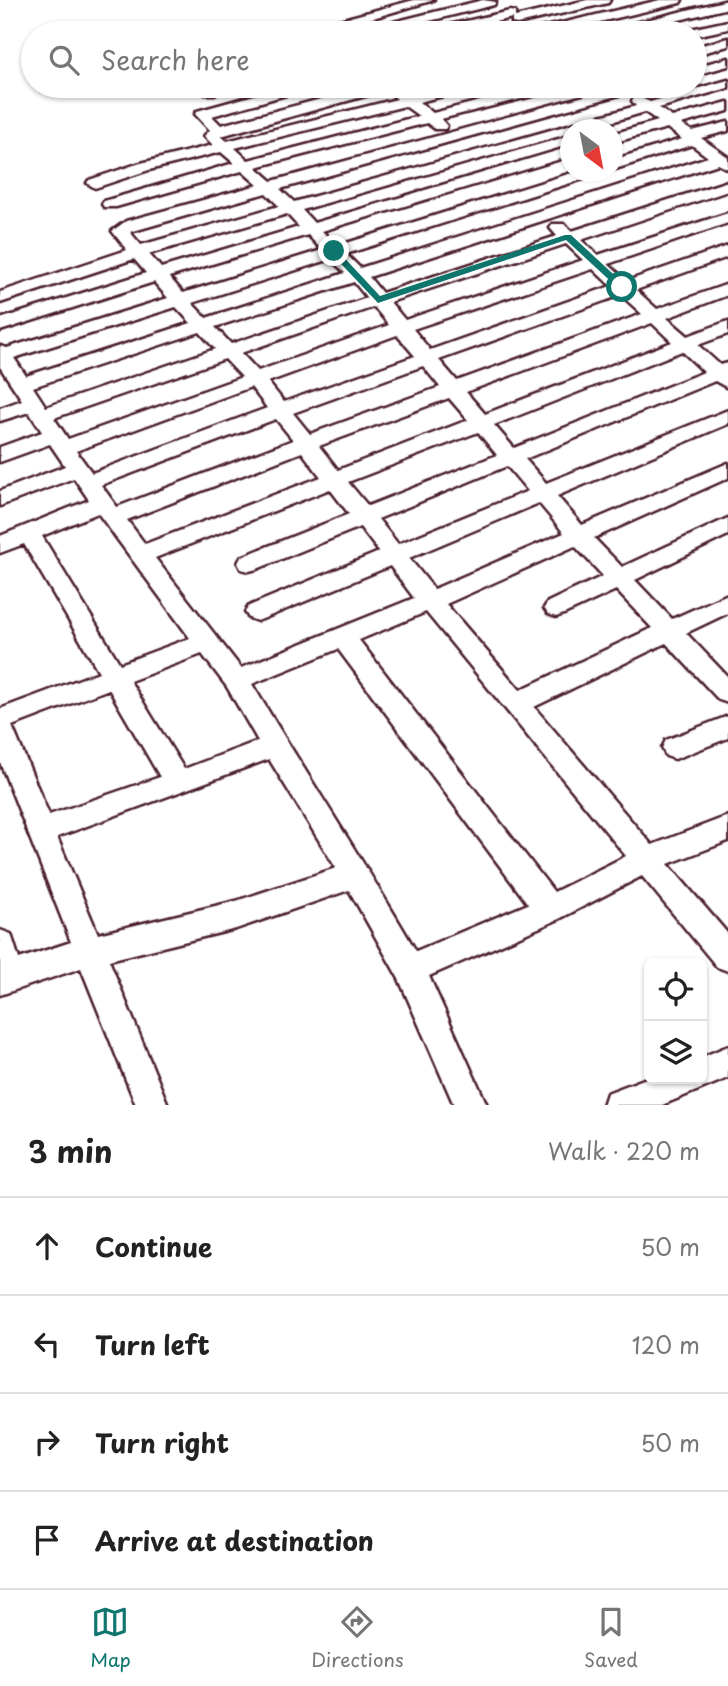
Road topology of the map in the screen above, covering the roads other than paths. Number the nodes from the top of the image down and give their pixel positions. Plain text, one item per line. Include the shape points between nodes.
1 (428, 0) edge
2 (604, 0) edge
3 (676, 0) edge
4 (523, 3) dead end
5 (728, 4) edge
6 (503, 13) edge
7 (351, 21) edge
8 (448, 21) edge
9 (475, 21) edge
10 (583, 21) edge
11 (659, 21) edge
12 (728, 24) edge
13 (707, 29) edge
14 (728, 43) edge
15 (707, 48) edge
16 (728, 62) edge
17 (707, 68) edge
18 (728, 84) edge
19 (707, 90) edge
20 (259, 98) edge
21 (351, 98) edge
22 (406, 98) edge
23 (421, 98) edge
24 (508, 98) edge
25 (586, 98) edge
26 (637, 98) edge
27 (676, 98) edge
28 (410, 101) junction
29 (646, 106) junction
30 (728, 106) edge
31 (431, 118) junction
32 (669, 122) junction
33 (728, 126) edge
34 (728, 135) edge
35 (623, 136) edge
36 (453, 137) junction
37 (222, 139) junction
38 (695, 141) junction
39 (474, 154) junction
40 (560, 154) edge
41 (623, 161) edge
42 (724, 161) edge
43 (245, 165) junction
44 (496, 173) junction
45 (560, 181) edge
46 (95, 183) dead end
47 (267, 185) junction
48 (728, 186) edge
49 (519, 193) junction
50 (110, 204) dead end
51 (290, 208) junction
52 (544, 215) junction
53 (728, 218) edge
54 (310, 229) junction
55 (568, 237) junction
56 (334, 251) junction
57 (728, 251) edge
58 (137, 252) junction
59 (596, 262) junction
60 (157, 275) junction
61 (357, 275) junction
62 (622, 287) junction
63 (728, 289) edge
64 (0, 298) edge
65 (179, 300) junction
66 (378, 300) junction
67 (654, 316) junction
68 (204, 324) junction
69 (0, 325) edge
70 (401, 327) junction
71 (728, 327) edge
72 (685, 344) junction
73 (230, 351) junction
74 (427, 357) junction
75 (7, 368) edge
76 (724, 375) edge
77 (256, 380) junction
78 (453, 389) junction
79 (38, 409) junction
80 (280, 410) junction
81 (0, 415) edge
82 (728, 416) edge
83 (479, 421) junction
84 (306, 443) junction
85 (0, 455) edge
86 (509, 456) junction
87 (728, 470) edge
88 (84, 475) junction
89 (332, 479) junction
90 (542, 493) junction
91 (0, 499) edge
92 (361, 516) junction
93 (728, 526) edge
94 (29, 533) junction
95 (579, 536) junction
96 (0, 545) edge
97 (140, 555) junction
98 (394, 557) junction
99 (249, 563) dead end
100 (618, 578) junction
101 (429, 601) junction
102 (728, 603) edge
103 (556, 608) dead end
104 (257, 612) dead end
105 (669, 632) junction
106 (343, 638) junction
107 (207, 642) junction
108 (116, 677) junction
109 (236, 680) junction
110 (724, 684) edge
111 (515, 704) junction
112 (0, 720) edge
113 (728, 727) edge
114 (0, 729) edge
115 (274, 746) junction
116 (675, 748) dead end
117 (178, 783) junction
118 (728, 828) edge
119 (41, 830) junction
120 (646, 860) junction
121 (356, 874) junction
122 (549, 909) junction
123 (0, 944) edge
124 (91, 950) junction
125 (728, 957) edge
126 (410, 969) junction
127 (4, 979) edge
128 (728, 1062) edge
129 (707, 1071) edge
130 (675, 1084) edge
131 (152, 1105) edge
132 (471, 1105) edge
133 (619, 1105) edge

1 - 7 street
2 - 6 street
3 - 10 street
4 - 6 street
5 - 11 street
6 - 8 street
6 - 9 street
12 - 13 street
14 - 15 street
16 - 17 street
18 - 19 street
20 - 37 street via 202,114
21 - 37 street
22 - 28 street
23 - 28 street
24 - 31 street
25 - 36 street
26 - 29 street
27 - 29 street
28 - 31 street
28 - 37 street
29 - 32 street
29 - 39 street
30 - 32 street
31 - 36 street
31 - 43 street
32 - 35 street
32 - 38 street
33 - 38 street
34 - 38 street
36 - 39 street
36 - 47 street
37 - 43 street
37 - 46 street
38 - 41 street
38 - 42 street
39 - 44 street
39 - 51 street
40 - 44 street
42 - 52 street
43 - 47 street
43 - 50 street
44 - 49 street
44 - 54 street
45 - 49 street
47 - 51 street
47 - 58 street via 122,228 121,234
48 - 55 street
49 - 52 street
49 - 56 street
51 - 54 street
51 - 58 street
52 - 55 street
52 - 61 street
53 - 59 street
54 - 56 street
54 - 60 street
55 - 59 street
55 - 66 street
56 - 61 street
56 - 65 street
57 - 62 street
58 - 60 street
58 - 64 street
59 - 62 street
59 - 70 street
60 - 65 street
60 - 69 street
61 - 66 street
61 - 68 street
62 - 67 street
62 - 74 street
63 - 67 street
65 - 68 street
65 - 75 street
66 - 70 street
66 - 73 street
67 - 72 street
67 - 78 street
68 - 73 street
68 - 75 street
70 - 74 street
70 - 77 street
71 - 72 street
72 - 76 street
72 - 83 street
73 - 77 street
73 - 79 street
74 - 78 street
74 - 80 street
75 - 79 street
76 - 86 street
77 - 80 street
77 - 88 street
78 - 83 street
78 - 84 street
79 - 81 street
79 - 88 street
80 - 84 street
80 - 88 street
82 - 90 street
83 - 86 street
83 - 89 street
84 - 88 street
84 - 89 street
85 - 88 street
86 - 90 street
86 - 92 street
87 - 95 street
88 - 91 street
88 - 94 street
88 - 97 street
89 - 92 street
89 - 97 street
90 - 95 street
90 - 98 street
92 - 98 street
92 - 99 street
93 - 100 street
94 - 96 street
94 - 108 street
95 - 100 street
95 - 101 street
97 - 107 street
98 - 101 street
98 - 104 street
100 - 103 street
100 - 105 street
101 - 106 street
101 - 111 street
102 - 105 street
105 - 110 street
105 - 111 street
106 - 109 street
106 - 122 street
107 - 108 street
107 - 109 street
108 - 112 street
108 - 117 street
109 - 115 street
111 - 120 street
113 - 116 street
114 - 119 street
115 - 117 street
115 - 121 street
117 - 119 street
118 - 120 street
119 - 124 street
120 - 122 street
120 - 125 street
121 - 124 street via 236,915
121 - 126 street
122 - 126 street
123 - 127 street
124 - 127 street
124 - 131 street
126 - 132 street
128 - 129 street
130 - 133 street

